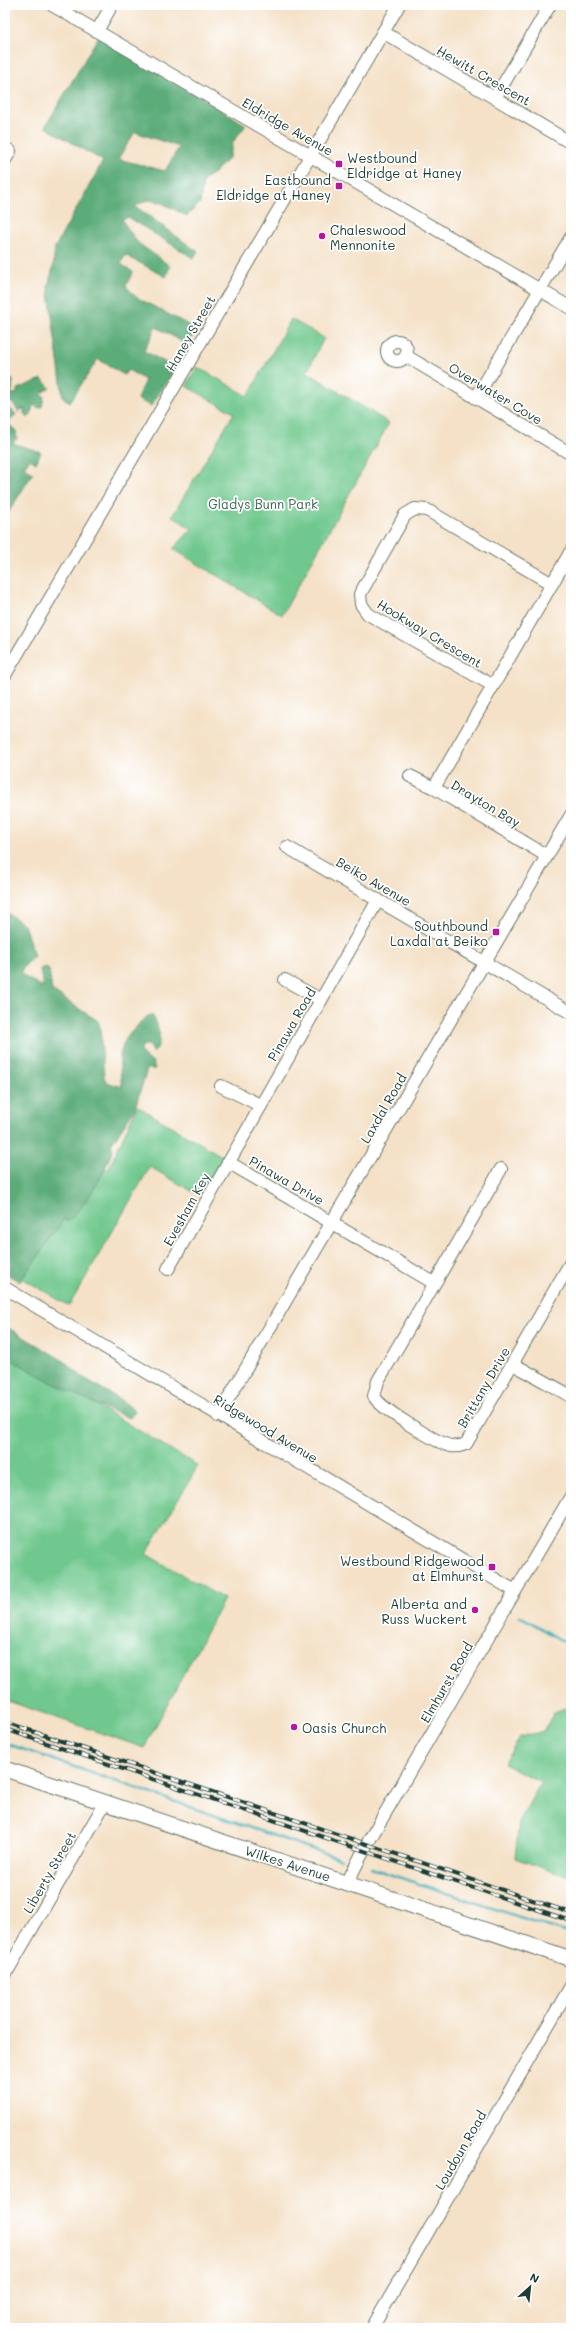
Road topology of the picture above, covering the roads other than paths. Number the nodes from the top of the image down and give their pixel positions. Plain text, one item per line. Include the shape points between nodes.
1 (52, 5) edge
2 (112, 5) edge
3 (398, 5) edge
4 (550, 5) edge
5 (97, 31) junction
6 (383, 32) junction
7 (495, 98) junction
8 (571, 143) edge
9 (5, 148) edge
10 (310, 155) junction
11 (5, 160) edge
12 (571, 237) edge
13 (541, 290) junction
14 (571, 308) edge
15 (406, 356) dead end
16 (476, 398) junction
17 (571, 454) edge
18 (571, 551) edge
19 (552, 584) junction
20 (5, 675) edge
21 (492, 686) junction
22 (410, 776) dead end
23 (434, 788) junction
24 (571, 815) edge
25 (287, 847) dead end
26 (547, 856) junction
27 (378, 900) junction
28 (484, 962) junction
29 (285, 980) dead end
30 (321, 1000) junction
31 (571, 1013) edge
32 (221, 1086) dead end
33 (260, 1105) junction
34 (228, 1162) junction
35 (500, 1169) dead end
36 (332, 1223) junction
37 (571, 1262) edge
38 (168, 1269) dead end
39 (434, 1282) junction
40 (5, 1288) edge
41 (513, 1364) junction
42 (571, 1396) edge
43 (218, 1416) junction
44 (571, 1496) edge
45 (515, 1591) junction
46 (5, 1769) edge
47 (105, 1803) junction
48 (347, 1882) junction
49 (571, 1958) edge
50 (5, 1975) edge
51 (571, 1986) edge
52 (372, 2328) edge

1 - 5 street, Eldridge Avenue
2 - 5 street
3 - 6 street, Haney Street
4 - 7 street
5 - 10 street, Eldridge Avenue
6 - 7 street, Hewitt Crescent
6 - 10 street, Haney Street
7 - 8 street, Hewitt Crescent
9 - 11 street via 10,151
10 - 13 street, Eldridge Avenue
10 - 20 street, Haney Street
12 - 13 street
13 - 14 street, Eldridge Avenue
13 - 16 street
15 - 16 street, Overwater Cove
16 - 17 street, Overwater Cove
18 - 19 street
19 - 21 street
19 - 21 street, Hookway Crescent via 427,510 415,509 405,515 360,594 361,604 368,614
21 - 23 street
22 - 23 street, Drayton Bay
23 - 26 street, Drayton Bay
24 - 26 street, Laxdal Road
25 - 27 street, Beiko Avenue
26 - 28 street, Laxdal Road
27 - 28 street, Beiko Avenue
27 - 30 street, Pinawa Road
28 - 31 street, Beiko Avenue
28 - 36 street, Laxdal Road
29 - 30 street
30 - 33 street, Pinawa Road
32 - 33 street
33 - 34 street, Pinawa Road
34 - 36 street, Pinawa Drive
34 - 38 street, Evesham Key
35 - 39 street, Brittany Drive
36 - 39 street
36 - 43 street, Laxdal Road
37 - 41 street, Brittany Drive
39 - 41 street, Brittany Drive via 378,1381 374,1396 376,1402 439,1441 450,1446 460,1446 466,1444 472,1435
40 - 43 street, Ridgewood Avenue
41 - 42 street
43 - 45 street, Ridgewood Avenue
44 - 45 street, Elmhurst Road
45 - 48 street, Elmhurst Road
46 - 47 main road, Wilkes Avenue
47 - 48 main road, Wilkes Avenue
47 - 50 street, Liberty Street
48 - 49 main road, Wilkes Avenue
51 - 52 street, Loudoun Road

